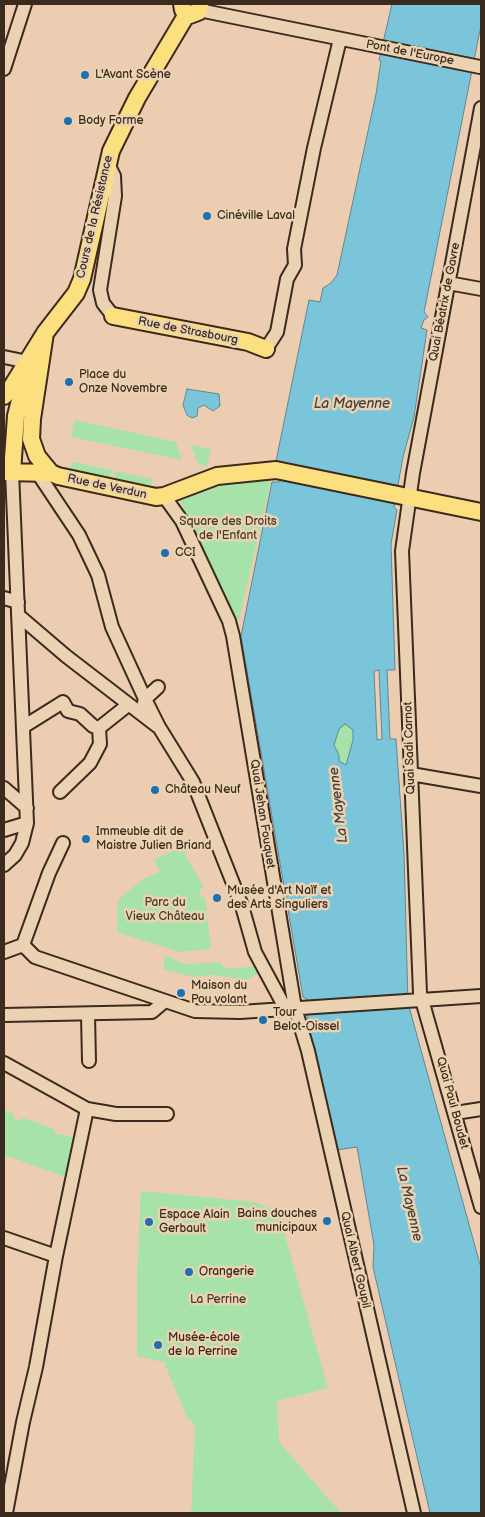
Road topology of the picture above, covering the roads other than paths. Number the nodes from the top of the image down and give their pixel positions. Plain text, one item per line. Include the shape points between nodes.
1 (25, 4) edge
2 (192, 8) edge
3 (340, 39) junction
4 (481, 68) edge
5 (4, 69) edge
6 (481, 108) edge
7 (107, 162) junction
8 (448, 283) junction
9 (481, 289) edge
10 (61, 314) joint
11 (113, 316) joint
12 (264, 348) joint
13 (4, 357) edge
14 (35, 359) junction
15 (4, 396) edge
16 (8, 472) edge
17 (44, 472) junction
18 (164, 496) junction
19 (410, 497) junction
20 (481, 512) edge
21 (4, 598) edge
22 (18, 609) junction
23 (229, 621) joint
24 (158, 686) dead end
25 (145, 700) junction
26 (128, 705) junction
27 (139, 714) junction
28 (23, 727) junction
29 (159, 727) junction
30 (100, 728) junction
31 (411, 774) junction
32 (481, 786) edge
33 (4, 788) edge
34 (60, 792) dead end
35 (27, 808) junction
36 (27, 823) junction
37 (4, 830) edge
38 (63, 844) dead end
39 (4, 865) edge
40 (23, 945) junction
41 (4, 952) edge
42 (481, 996) edge
43 (421, 999) junction
44 (165, 1001) junction
45 (295, 1008) junction
46 (4, 1015) edge
47 (88, 1015) junction
48 (90, 1061) dead end
49 (4, 1064) edge
50 (88, 1109) junction
51 (481, 1109) edge
52 (455, 1113) junction
53 (167, 1114) dead end
54 (481, 1207) edge
55 (4, 1238) edge
56 (56, 1256) junction
57 (6, 1513) edge
58 (414, 1513) edge

1 - 5 street
2 - 3 street, Cours de la Résistance
2 - 7 main road, Cours de la Résistance via 137,98
3 - 4 street, Pont de l'Europe
3 - 12 street via 312,158 294,250 295,265 287,279 277,332
6 - 8 street, Quai Béatrix de Gavre
7 - 10 main road, Cours de la Résistance via 82,279
7 - 11 street via 114,176 116,196 100,290 103,303
8 - 9 street
8 - 19 street, Quai Béatrix de Gavre
10 - 14 main road, Rue de Verdun via 45,334
11 - 12 main road, Rue de Strasbourg via 248,342
13 - 14 street
14 - 15 main road
14 - 16 main road, Rue de Verdun via 17,411
14 - 17 main road, Rue de Verdun via 31,439
16 - 17 main road, Rue de Verdun
16 - 22 street
17 - 18 main road, Rue de Verdun via 66,479
17 - 25 street via 94,567 112,627
18 - 19 main road, Rue de Verdun via 216,476 276,470
18 - 23 street, Rue de Verdun via 182,521
19 - 20 main road, Rue de Verdun
19 - 31 street, Quai Sadi Carnot via 402,551
21 - 22 street
22 - 26 street
22 - 28 street
23 - 45 street, Quai Jehan Fouquet
24 - 25 street
25 - 27 street
25 - 29 street
26 - 27 street
26 - 30 street
27 - 29 street
28 - 30 street via 63,702 68,712 80,714
28 - 35 street
29 - 45 street via 193,782 242,906 255,952 283,1004
30 - 34 street via 100,744 90,763
31 - 32 street
31 - 43 street, Quai Sadi Carnot
33 - 35 street
35 - 36 street
36 - 37 street
36 - 39 street via 22,844
38 - 40 street
40 - 41 street
40 - 44 street via 35,957
42 - 43 street
43 - 45 street
43 - 52 street, Quai Paul Boudet
44 - 45 street via 194,1011
44 - 47 street via 162,1007 152,1012
45 - 58 street, Quai Albert Goupil via 308,1052
46 - 47 street
47 - 48 street
49 - 50 street
50 - 53 street via 116,1114
50 - 56 street
51 - 52 street
52 - 54 street, Quai Paul Boudet
55 - 56 street
56 - 57 street

